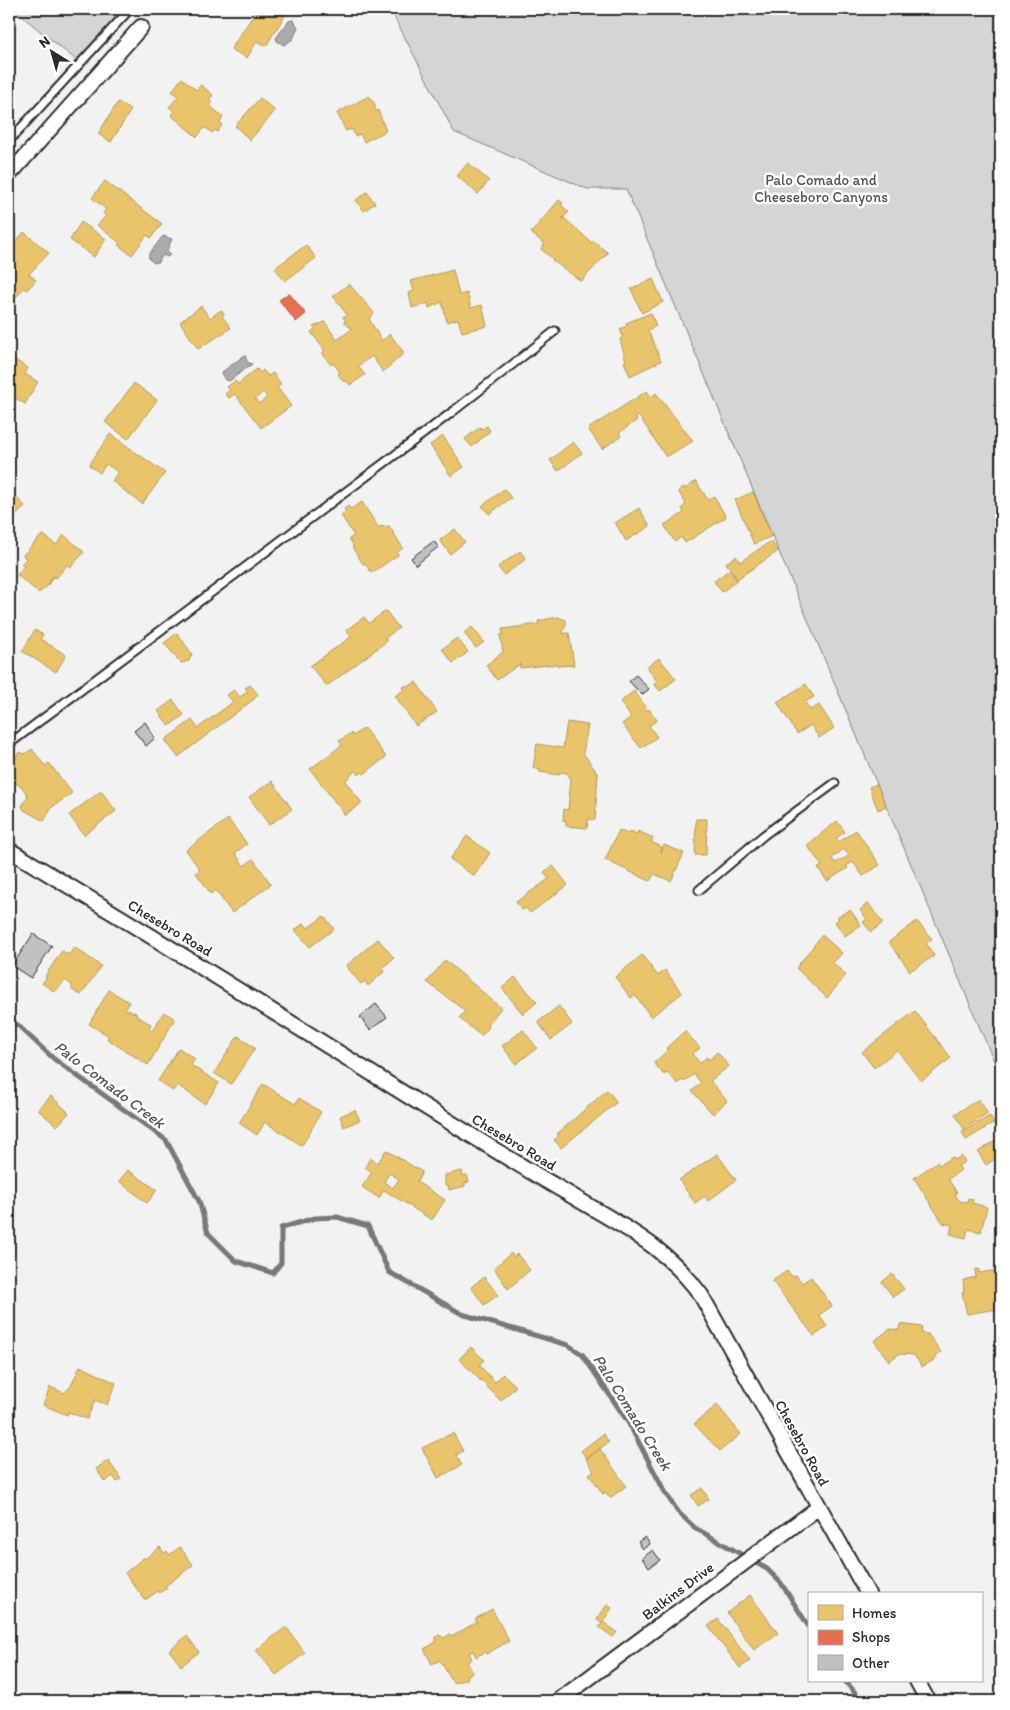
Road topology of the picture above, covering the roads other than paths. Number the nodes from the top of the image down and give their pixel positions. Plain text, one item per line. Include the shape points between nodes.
1 (130, 9) edge
2 (141, 27) dead end
3 (9, 141) edge
4 (9, 175) edge
5 (555, 331) dead end
6 (9, 744) edge
7 (835, 783) dead end
8 (9, 850) edge
9 (699, 890) dead end
10 (819, 1507) junction
11 (867, 1592) edge
12 (917, 1682) edge
13 (558, 1701) edge
14 (928, 1701) edge

1 - 3 lane
2 - 4 street
5 - 6 lane via 451,413
7 - 9 lane via 764,835
8 - 10 street, Chesebro Road via 500,1153 645,1238 685,1273 701,1296
10 - 11 street, Chesebro Road
10 - 13 street, Balkins Drive
12 - 14 street

